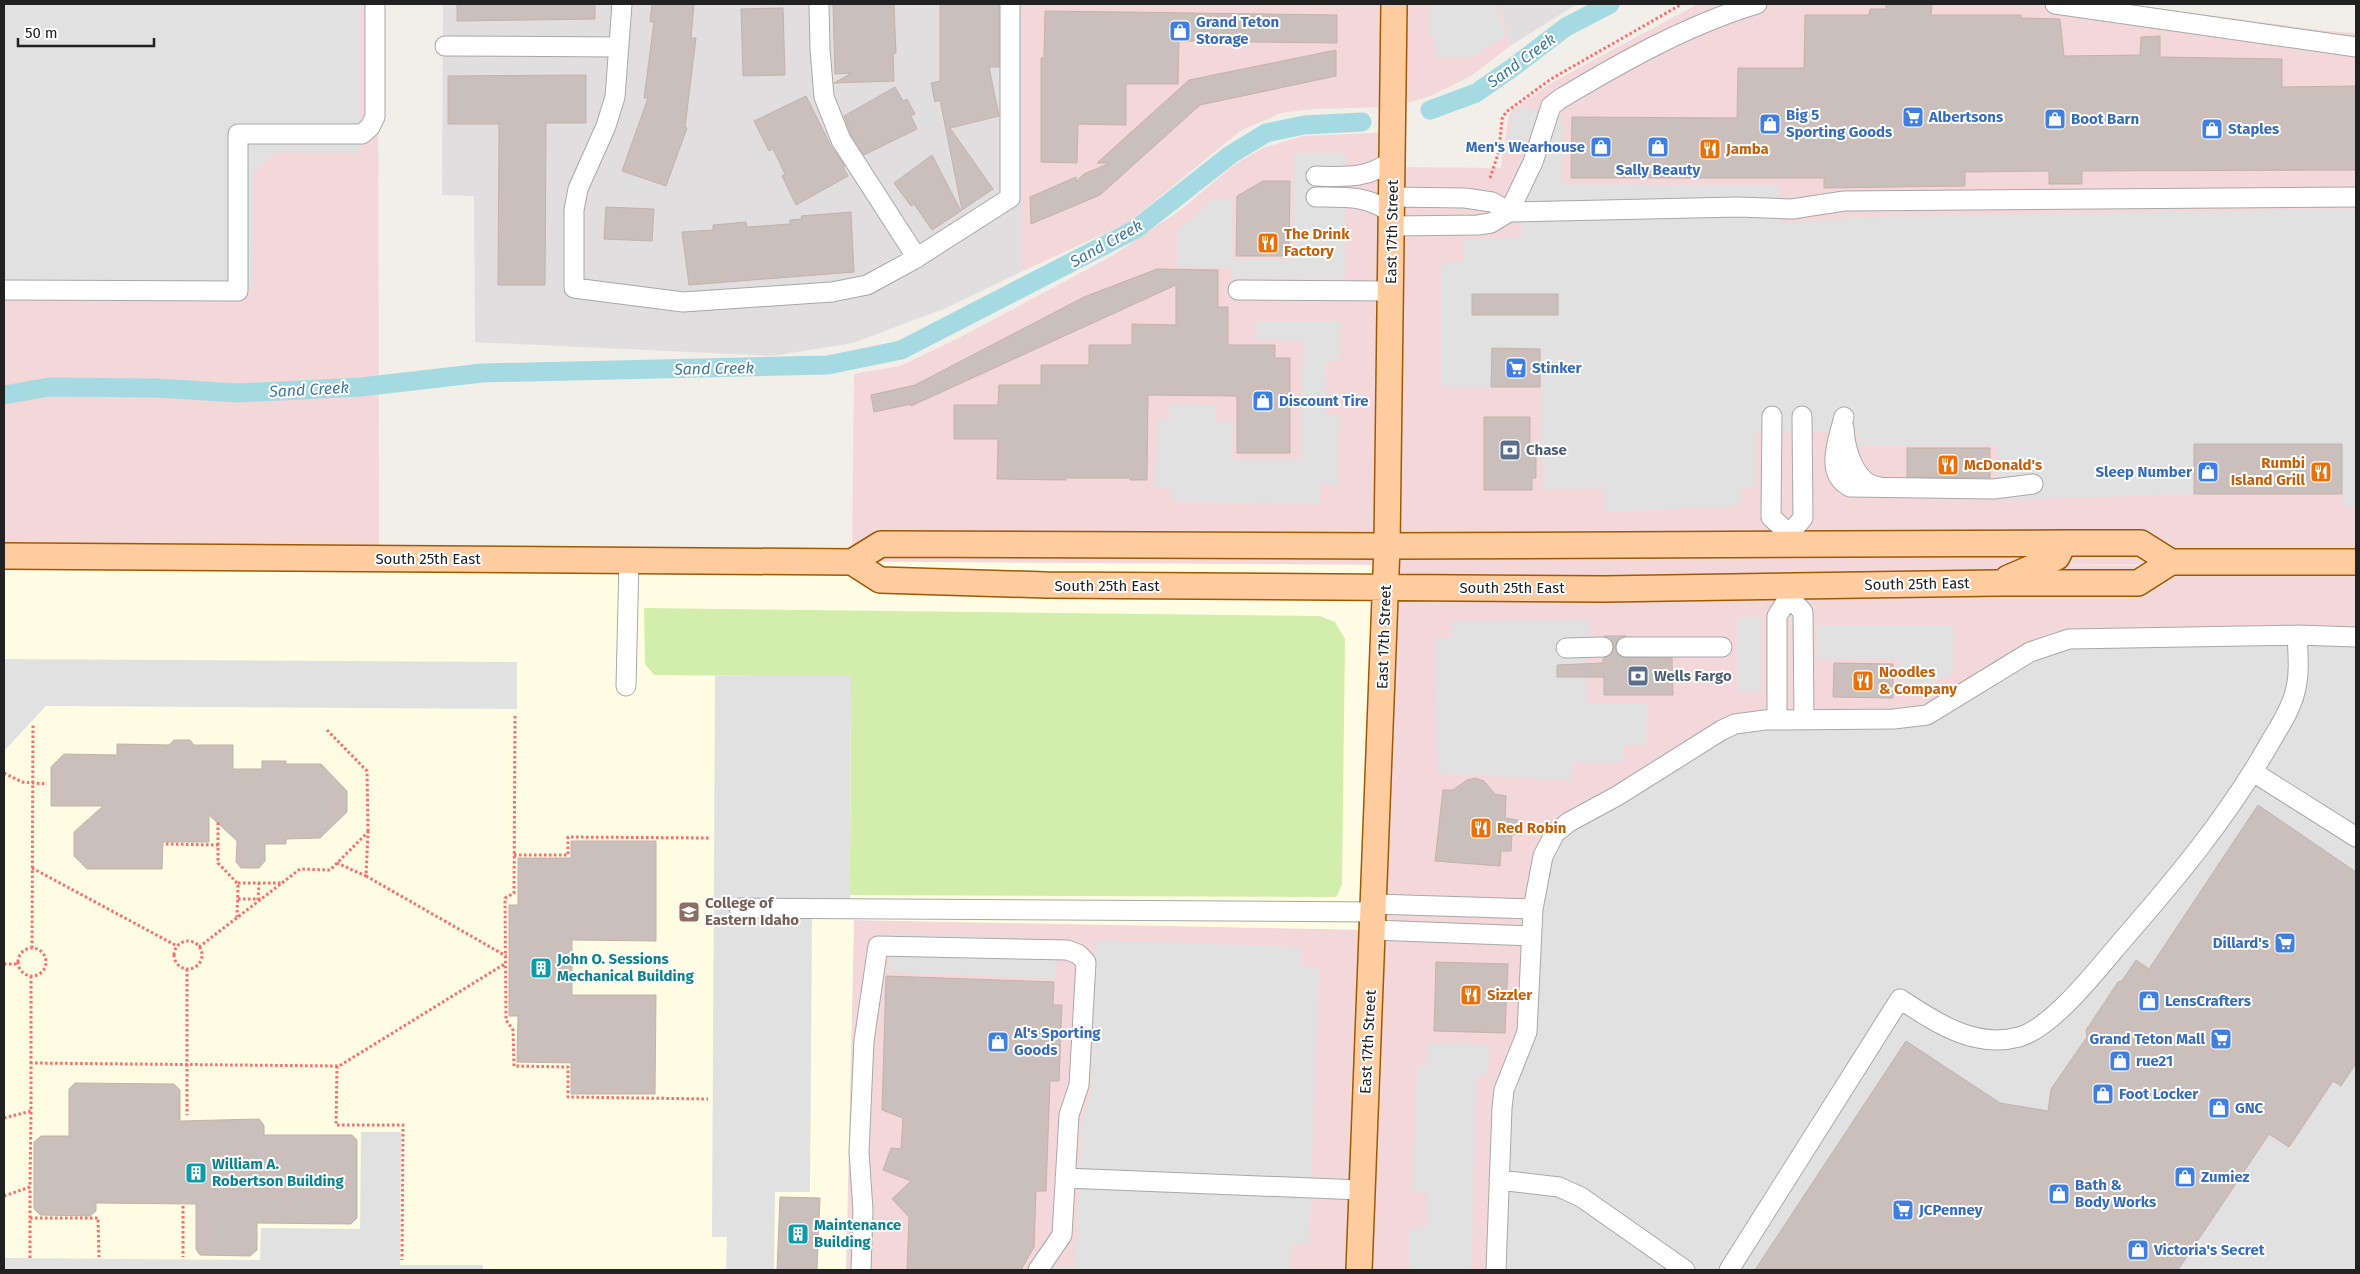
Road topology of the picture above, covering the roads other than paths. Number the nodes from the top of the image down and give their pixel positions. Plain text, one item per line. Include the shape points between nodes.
1 (375, 4) edge
2 (622, 4) edge
3 (819, 4) edge
4 (1010, 4) edge
5 (1394, 4) edge
6 (1757, 4) edge
7 (2055, 4) edge
8 (445, 46) dead end
9 (619, 47) junction
10 (2356, 47) edge
11 (1392, 160) junction
12 (1316, 176) dead end
13 (1316, 197) dead end
14 (2356, 197) edge
15 (1392, 212) junction
16 (1508, 212) junction
17 (917, 258) junction
18 (4, 290) edge
19 (1238, 290) dead end
20 (1391, 291) junction
21 (1772, 416) dead end
22 (1802, 416) dead end
23 (1844, 417) dead end
24 (2033, 484) dead end
25 (1789, 539) junction
26 (2064, 543) junction
27 (1387, 546) junction
28 (4, 556) edge
29 (629, 560) junction
30 (852, 562) junction
31 (2171, 562) junction
32 (2356, 562) edge
33 (1997, 582) junction
34 (1386, 587) junction
35 (1788, 591) junction
36 (2297, 636) junction
37 (2356, 637) edge
38 (1603, 647) dead end
39 (1626, 647) dead end
40 (1722, 647) dead end
41 (1566, 648) dead end
42 (626, 686) dead end
43 (1777, 720) junction
44 (1804, 720) junction
45 (2253, 772) junction
46 (2356, 837) edge
47 (739, 908) dead end
48 (1532, 909) junction
49 (1373, 915) junction
50 (1531, 936) junction
51 (1065, 1178) junction
52 (1499, 1180) junction
53 (1361, 1190) junction
54 (861, 1270) edge
55 (1038, 1270) edge
56 (1359, 1270) edge
57 (1496, 1270) edge
58 (1685, 1270) edge
59 (1729, 1270) edge

1 - 18 lane via 375,117 370,127 362,134 238,134 238,291
2 - 9 lane
3 - 17 lane via 824,97 841,140
4 - 17 lane via 1010,198
5 - 11 main road, East 17th Street
6 - 16 lane via 1721,15 1623,61 1555,102 1533,162
7 - 10 lane
8 - 9 lane
9 - 17 lane via 615,97 578,189 574,210 574,288 683,302 832,292 867,284
11 - 12 lane via 1362,176
11 - 15 main road, East 17th Street
13 - 15 lane via 1365,199
14 - 16 lane via 1844,201 1792,209 1738,207
15 - 16 lane via 1478,224 1491,223
15 - 16 lane via 1465,198 1492,202
15 - 20 main road, East 17th Street
19 - 20 lane
20 - 27 main road, East 17th Street
21 - 25 lane via 1771,518
22 - 25 lane via 1803,518
23 - 24 lane via 1835,471 1838,480 1855,488 1994,489
25 - 26 main road
25 - 27 main road
26 - 31 main road via 2141,543
26 - 33 main road via 2057,557
27 - 30 main road via 881,544
27 - 34 main road, East 17th Street
28 - 29 main road, South 25th East
29 - 30 main road, South 25th East
29 - 42 lane
30 - 34 main road, South 25th East via 880,580 1046,585
31 - 32 main road
31 - 33 main road, South 25th East via 2138,583
33 - 35 main road, South 25th East
34 - 35 main road, South 25th East
34 - 49 main road, East 17th Street
35 - 43 lane via 1777,616
35 - 44 lane via 1803,612
36 - 37 lane
36 - 44 lane via 2069,639 2030,652 1928,715 1894,719
36 - 45 lane via 2295,693
38 - 41 lane
39 - 40 lane
43 - 44 lane
43 - 48 lane via 1742,723 1722,730 1569,822 1555,833 1544,856
45 - 46 lane
45 - 59 lane via 2213,832 2161,896 2068,1002 2035,1028 2006,1039 1976,1038 1940,1026 1900,999
47 - 49 lane
48 - 49 lane
48 - 50 lane
49 - 50 lane
49 - 53 main road, East 17th Street
50 - 52 lane via 1527,1032 1504,1090
51 - 53 lane
51 - 54 lane via 1068,1115 1079,1085 1086,962 1067,950 878,946 864,1041 859,1152 863,1210
51 - 55 lane via 1062,1235
52 - 57 lane
52 - 58 lane via 1559,1187 1580,1197
53 - 56 main road, East 17th Street

